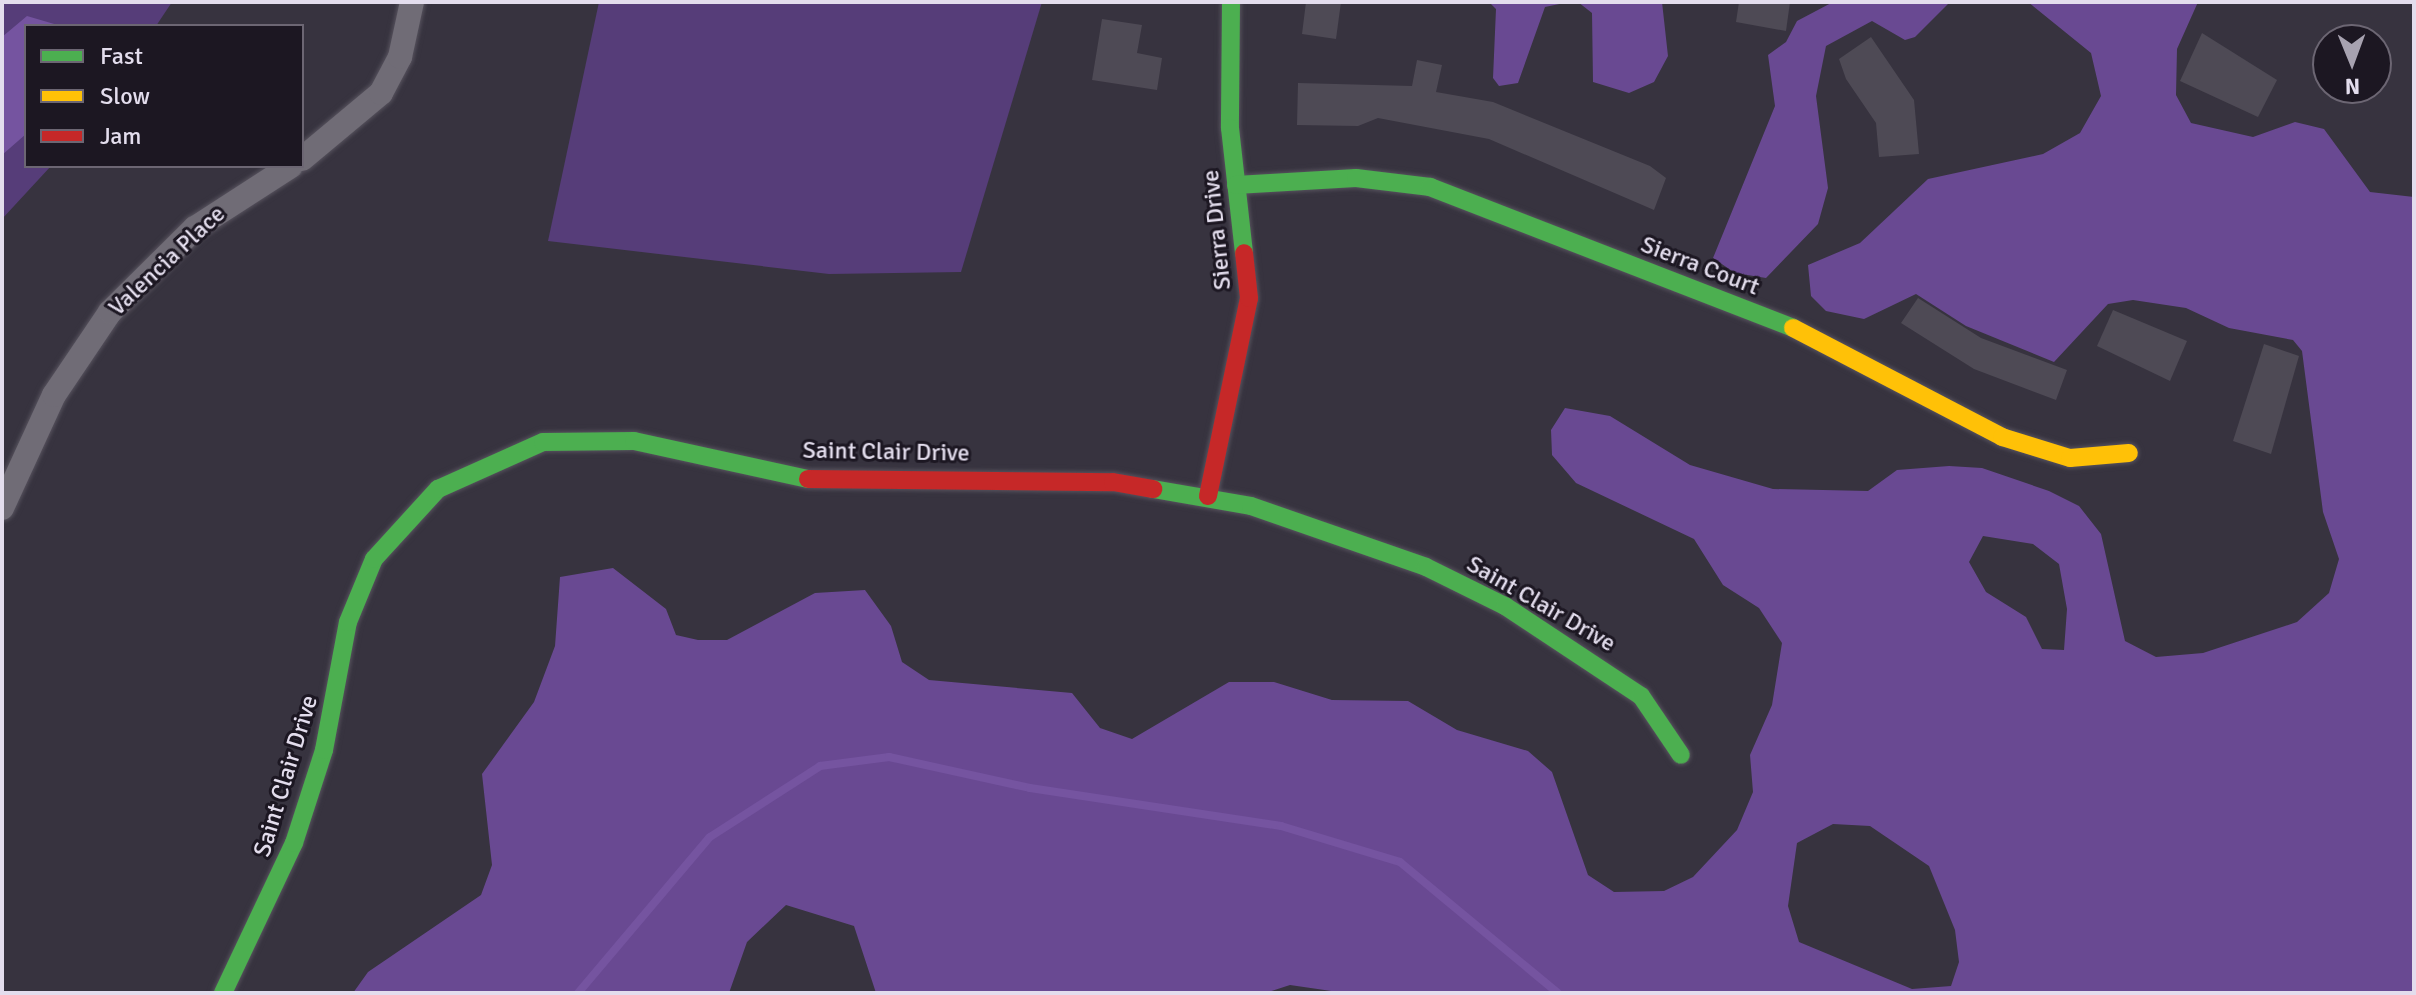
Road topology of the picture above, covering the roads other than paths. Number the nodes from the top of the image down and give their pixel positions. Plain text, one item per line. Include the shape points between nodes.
1 (412, 2) edge
2 (1231, 2) edge
3 (304, 157) edge
4 (288, 168) edge
5 (1236, 185) junction
6 (2129, 453) dead end
7 (1208, 496) junction
8 (2, 508) edge
9 (1681, 755) dead end
10 (230, 991) edge

1 - 3 street via 400,57 381,93
2 - 5 street, Sierra Drive
4 - 8 street, Valencia Place via 195,228 110,312 54,395
5 - 6 street, Sierra Court via 1356,178 1430,187 1797,330 2002,437 2070,458
5 - 7 street, Sierra Drive via 1249,298
7 - 9 street, Saint Clair Drive via 1382,550 1505,606 1641,696
7 - 10 street, Saint Clair Drive via 1113,482 814,480 612,439 543,442 478,465 409,513 365,578 294,843

